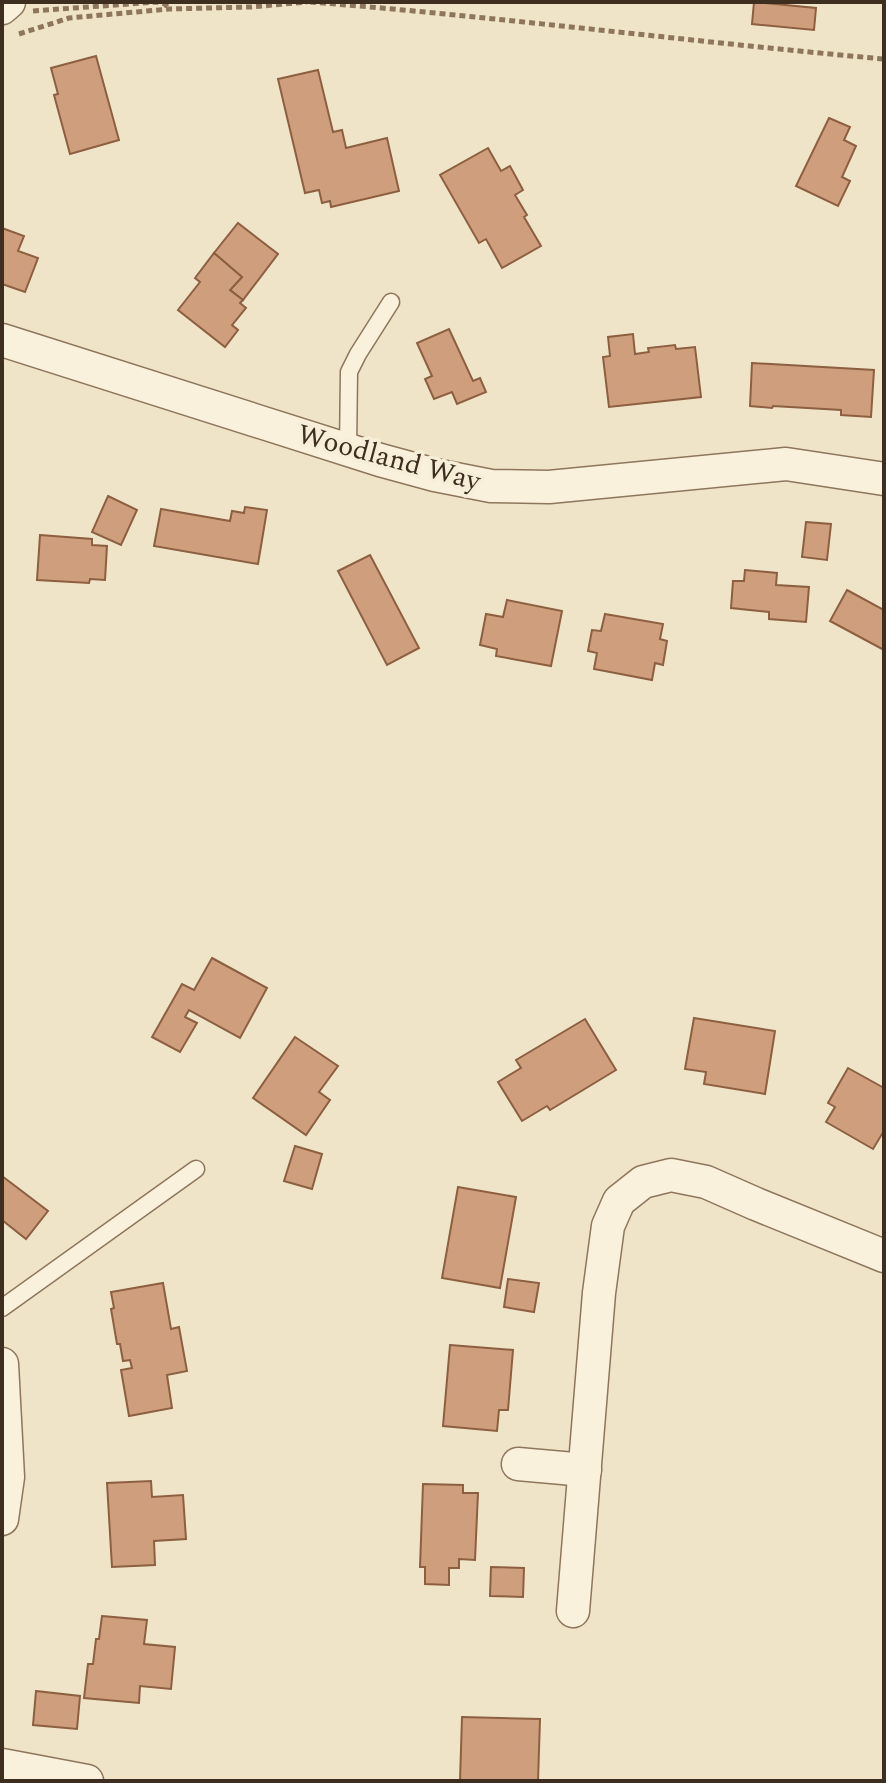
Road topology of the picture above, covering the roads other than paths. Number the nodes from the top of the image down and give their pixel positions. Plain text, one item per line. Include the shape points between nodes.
1 (391, 302) dead end
2 (2, 340) edge
3 (348, 450) junction
4 (884, 479) edge
5 (196, 1169) dead end
6 (884, 1256) edge
7 (2, 1308) edge
8 (2, 1364) edge
9 (518, 1464) dead end
10 (585, 1470) junction
11 (2, 1519) edge
12 (573, 1611) dead end
13 (2, 1765) edge
14 (87, 1781) edge

1 - 3 lane via 349,372
2 - 3 street, Woodland Way
3 - 4 street, Woodland Way via 491,486 549,487 786,464
5 - 7 lane
6 - 10 street via 706,1182 671,1175 643,1182 619,1201 608,1226
8 - 11 street via 8,1477
9 - 10 street
10 - 12 street
13 - 14 street

